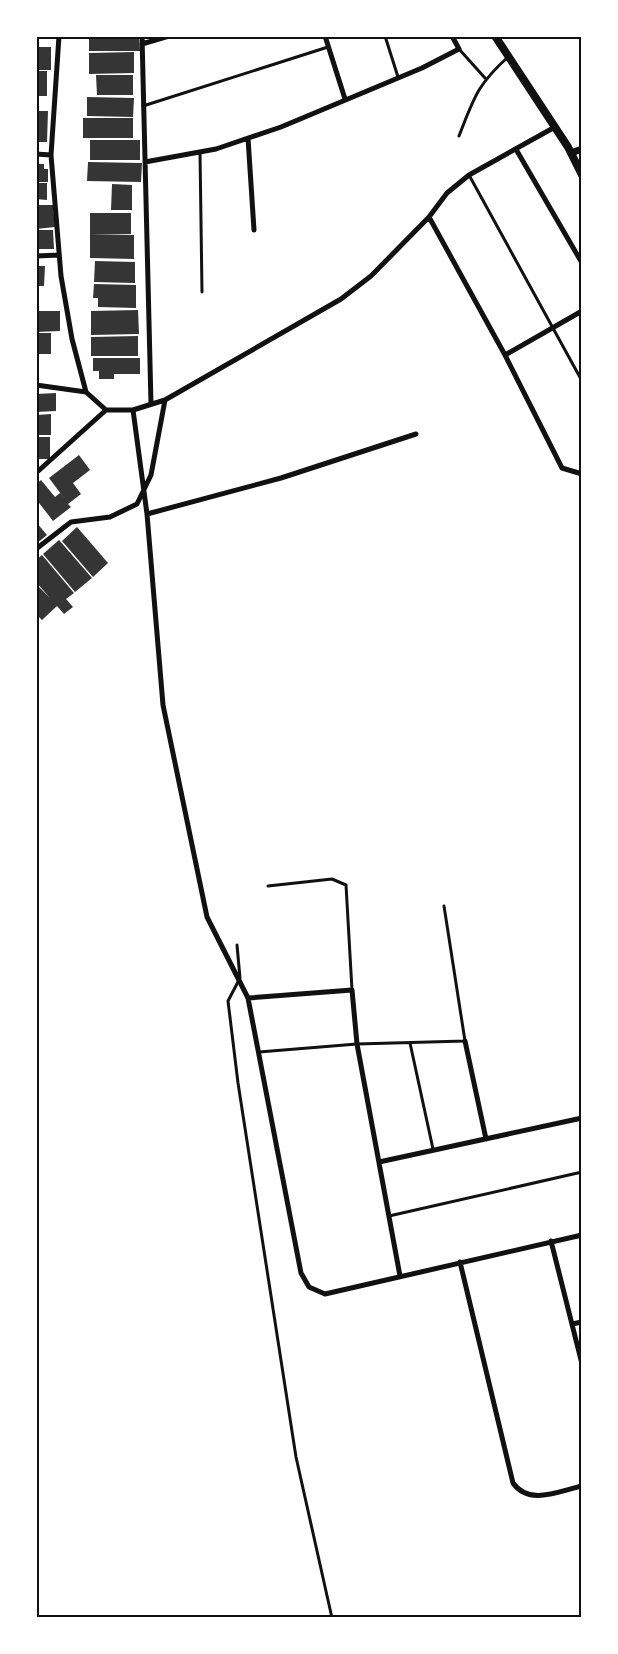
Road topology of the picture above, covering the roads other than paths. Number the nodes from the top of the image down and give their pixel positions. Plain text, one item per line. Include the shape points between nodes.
1 (59, 36) edge
2 (142, 36) edge
3 (169, 36) edge
4 (325, 36) edge
5 (385, 36) edge
6 (452, 36) edge
7 (495, 36) edge
8 (142, 44) junction
9 (329, 47) junction
10 (459, 49) junction
11 (508, 57) junction
12 (398, 78) junction
13 (485, 78) junction
14 (345, 99) junction
15 (144, 106) junction
16 (555, 127) junction
17 (459, 136) dead end
18 (248, 138) junction
19 (582, 149) edge
20 (517, 151) junction
21 (200, 152) junction
22 (571, 153) junction
23 (36, 154) edge
24 (51, 155) junction
25 (145, 162) junction
26 (469, 175) junction
27 (582, 175) edge
28 (429, 217) junction
29 (254, 230) dead end
30 (59, 255) junction
31 (36, 256) edge
32 (582, 263) edge
33 (202, 292) dead end
34 (582, 311) edge
35 (553, 327) junction
36 (505, 355) junction
37 (582, 381) edge
38 (36, 385) edge
39 (86, 392) junction
40 (165, 400) junction
41 (152, 404) junction
42 (106, 410) junction
43 (134, 410) junction
44 (416, 435) dead end
45 (36, 473) edge
46 (582, 474) edge
47 (143, 495) junction
48 (147, 514) junction
49 (36, 549) edge
50 (268, 886) dead end
51 (444, 906) dead end
52 (237, 945) dead end
53 (240, 978) junction
54 (352, 990) junction
55 (248, 998) junction
56 (465, 1041) junction
57 (410, 1042) junction
58 (357, 1044) junction
59 (259, 1052) junction
60 (582, 1118) edge
61 (486, 1139) junction
62 (433, 1150) junction
63 (379, 1162) junction
64 (582, 1172) edge
65 (389, 1216) junction
66 (582, 1235) edge
67 (551, 1241) junction
68 (460, 1262) junction
69 (400, 1276) junction
70 (582, 1322) edge
71 (572, 1324) junction
72 (582, 1364) edge
73 (582, 1486) edge
74 (332, 1618) edge

1 - 24 street
2 - 8 street
3 - 8 street
4 - 9 street
5 - 12 lane
6 - 10 street
7 - 11 main road
8 - 15 street
9 - 14 street
9 - 15 lane
10 - 12 street
10 - 13 lane
11 - 13 lane
11 - 16 main road
12 - 14 street
13 - 17 lane
14 - 18 street
15 - 25 street
16 - 20 street
16 - 22 main road
18 - 21 street
18 - 29 street
19 - 22 street
20 - 26 street
20 - 32 street
21 - 25 street
21 - 33 lane
22 - 27 main road
23 - 24 street
24 - 30 street
25 - 41 street
26 - 28 street via 447,193
26 - 35 lane
28 - 36 street
28 - 40 street via 371,276 341,299
30 - 31 street
30 - 39 street via 72,339
34 - 35 street
35 - 36 street
35 - 37 lane
36 - 46 street via 562,468
38 - 39 street
39 - 42 street
40 - 41 street
40 - 47 street via 152,475
41 - 43 street
42 - 43 street
42 - 45 street
43 - 47 street
44 - 48 street via 281,478
47 - 48 street
47 - 49 street via 137,504 110,517 71,522
48 - 53 street via 164,705 207,917
50 - 54 lane via 332,879 346,885
51 - 56 lane
52 - 53 lane
53 - 55 street
53 - 74 lane via 228,1002 238,1083 296,1457
54 - 55 street
54 - 58 street
55 - 59 street
56 - 57 lane
56 - 61 street
57 - 58 lane
57 - 62 lane
58 - 59 lane
58 - 63 street
59 - 69 street via 300,1273 309,1287 325,1294
60 - 61 street
61 - 62 street
62 - 63 street
63 - 65 street
64 - 65 lane
65 - 69 street
66 - 67 street
67 - 68 street
67 - 71 street
68 - 69 street
68 - 73 street via 513,1483 531,1496
70 - 71 street
71 - 72 street

